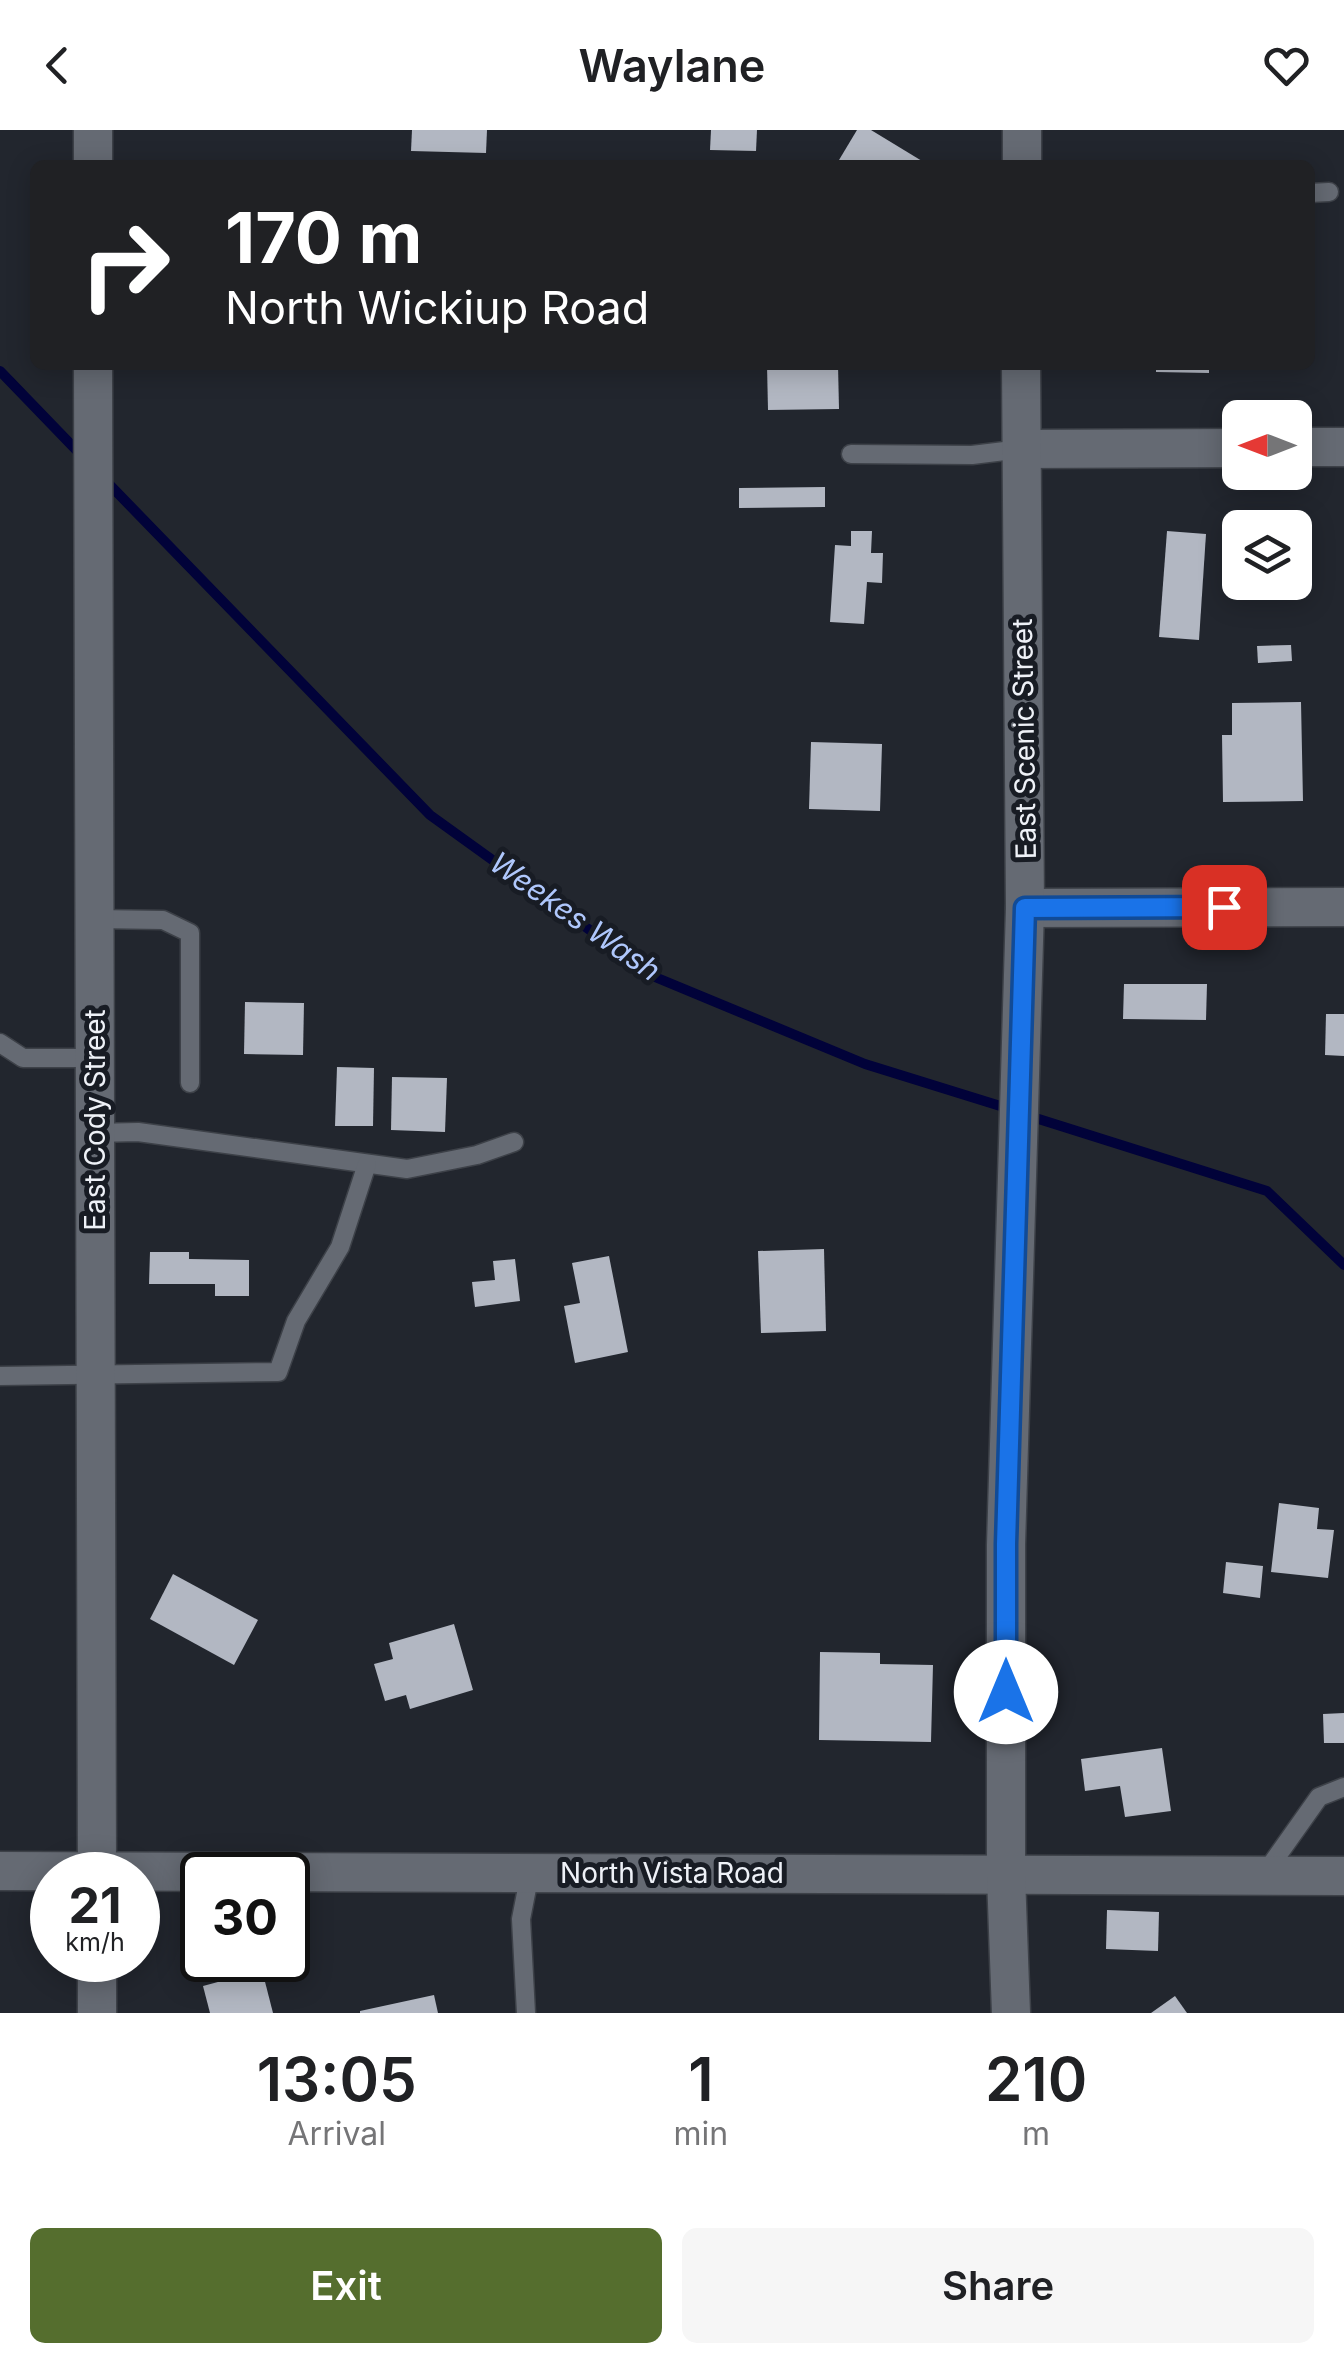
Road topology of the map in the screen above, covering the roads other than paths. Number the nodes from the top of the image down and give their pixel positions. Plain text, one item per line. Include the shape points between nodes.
1 (93, 130) edge
2 (1022, 130) edge
3 (93, 160) edge
4 (1022, 160) edge
5 (1330, 192) dead end
6 (1315, 193) edge
7 (94, 370) edge
8 (1021, 370) edge
9 (1312, 447) edge
10 (1344, 447) edge
11 (1222, 448) edge
12 (1021, 449) junction
13 (851, 454) dead end
14 (1344, 907) edge
15 (1025, 908) junction
16 (95, 919) junction
17 (0, 1043) edge
18 (95, 1058) junction
19 (190, 1084) dead end
20 (95, 1133) junction
21 (514, 1142) dead end
22 (368, 1164) junction
23 (96, 1374) junction
24 (0, 1376) edge
25 (1344, 1787) edge
26 (97, 1852) edge
27 (0, 1871) edge
28 (30, 1872) edge
29 (530, 1872) junction
30 (160, 1873) edge
31 (1006, 1876) junction
32 (1263, 1876) junction
33 (1344, 1876) edge
34 (97, 1982) edge
35 (97, 2013) edge
36 (526, 2013) edge
37 (1011, 2013) edge

1 - 3 street
2 - 4 street
5 - 6 lane
7 - 16 street, East Cody Street
8 - 12 street, East Scenic Street
9 - 10 street
11 - 12 street
12 - 13 lane
12 - 15 street, East Scenic Street
14 - 15 street
15 - 31 street, East Scenic Street via 1006,1544
16 - 18 street, East Cody Street
16 - 19 lane via 163,920 190,933
17 - 18 lane via 24,1058
18 - 20 street, East Cody Street
20 - 22 lane via 157,1134
20 - 23 street, East Cody Street
21 - 22 lane via 407,1169
22 - 23 lane via 340,1247 296,1320 278,1372
23 - 24 lane
23 - 26 street, East Cody Street
25 - 32 lane via 1319,1797
27 - 28 street, North Vista Road
29 - 30 street, North Vista Road
29 - 31 street, North Vista Road
29 - 36 lane via 521,1919
31 - 32 street, North Vista Road
31 - 37 street, East Scenic Street
32 - 33 street, North Vista Road
34 - 35 street

